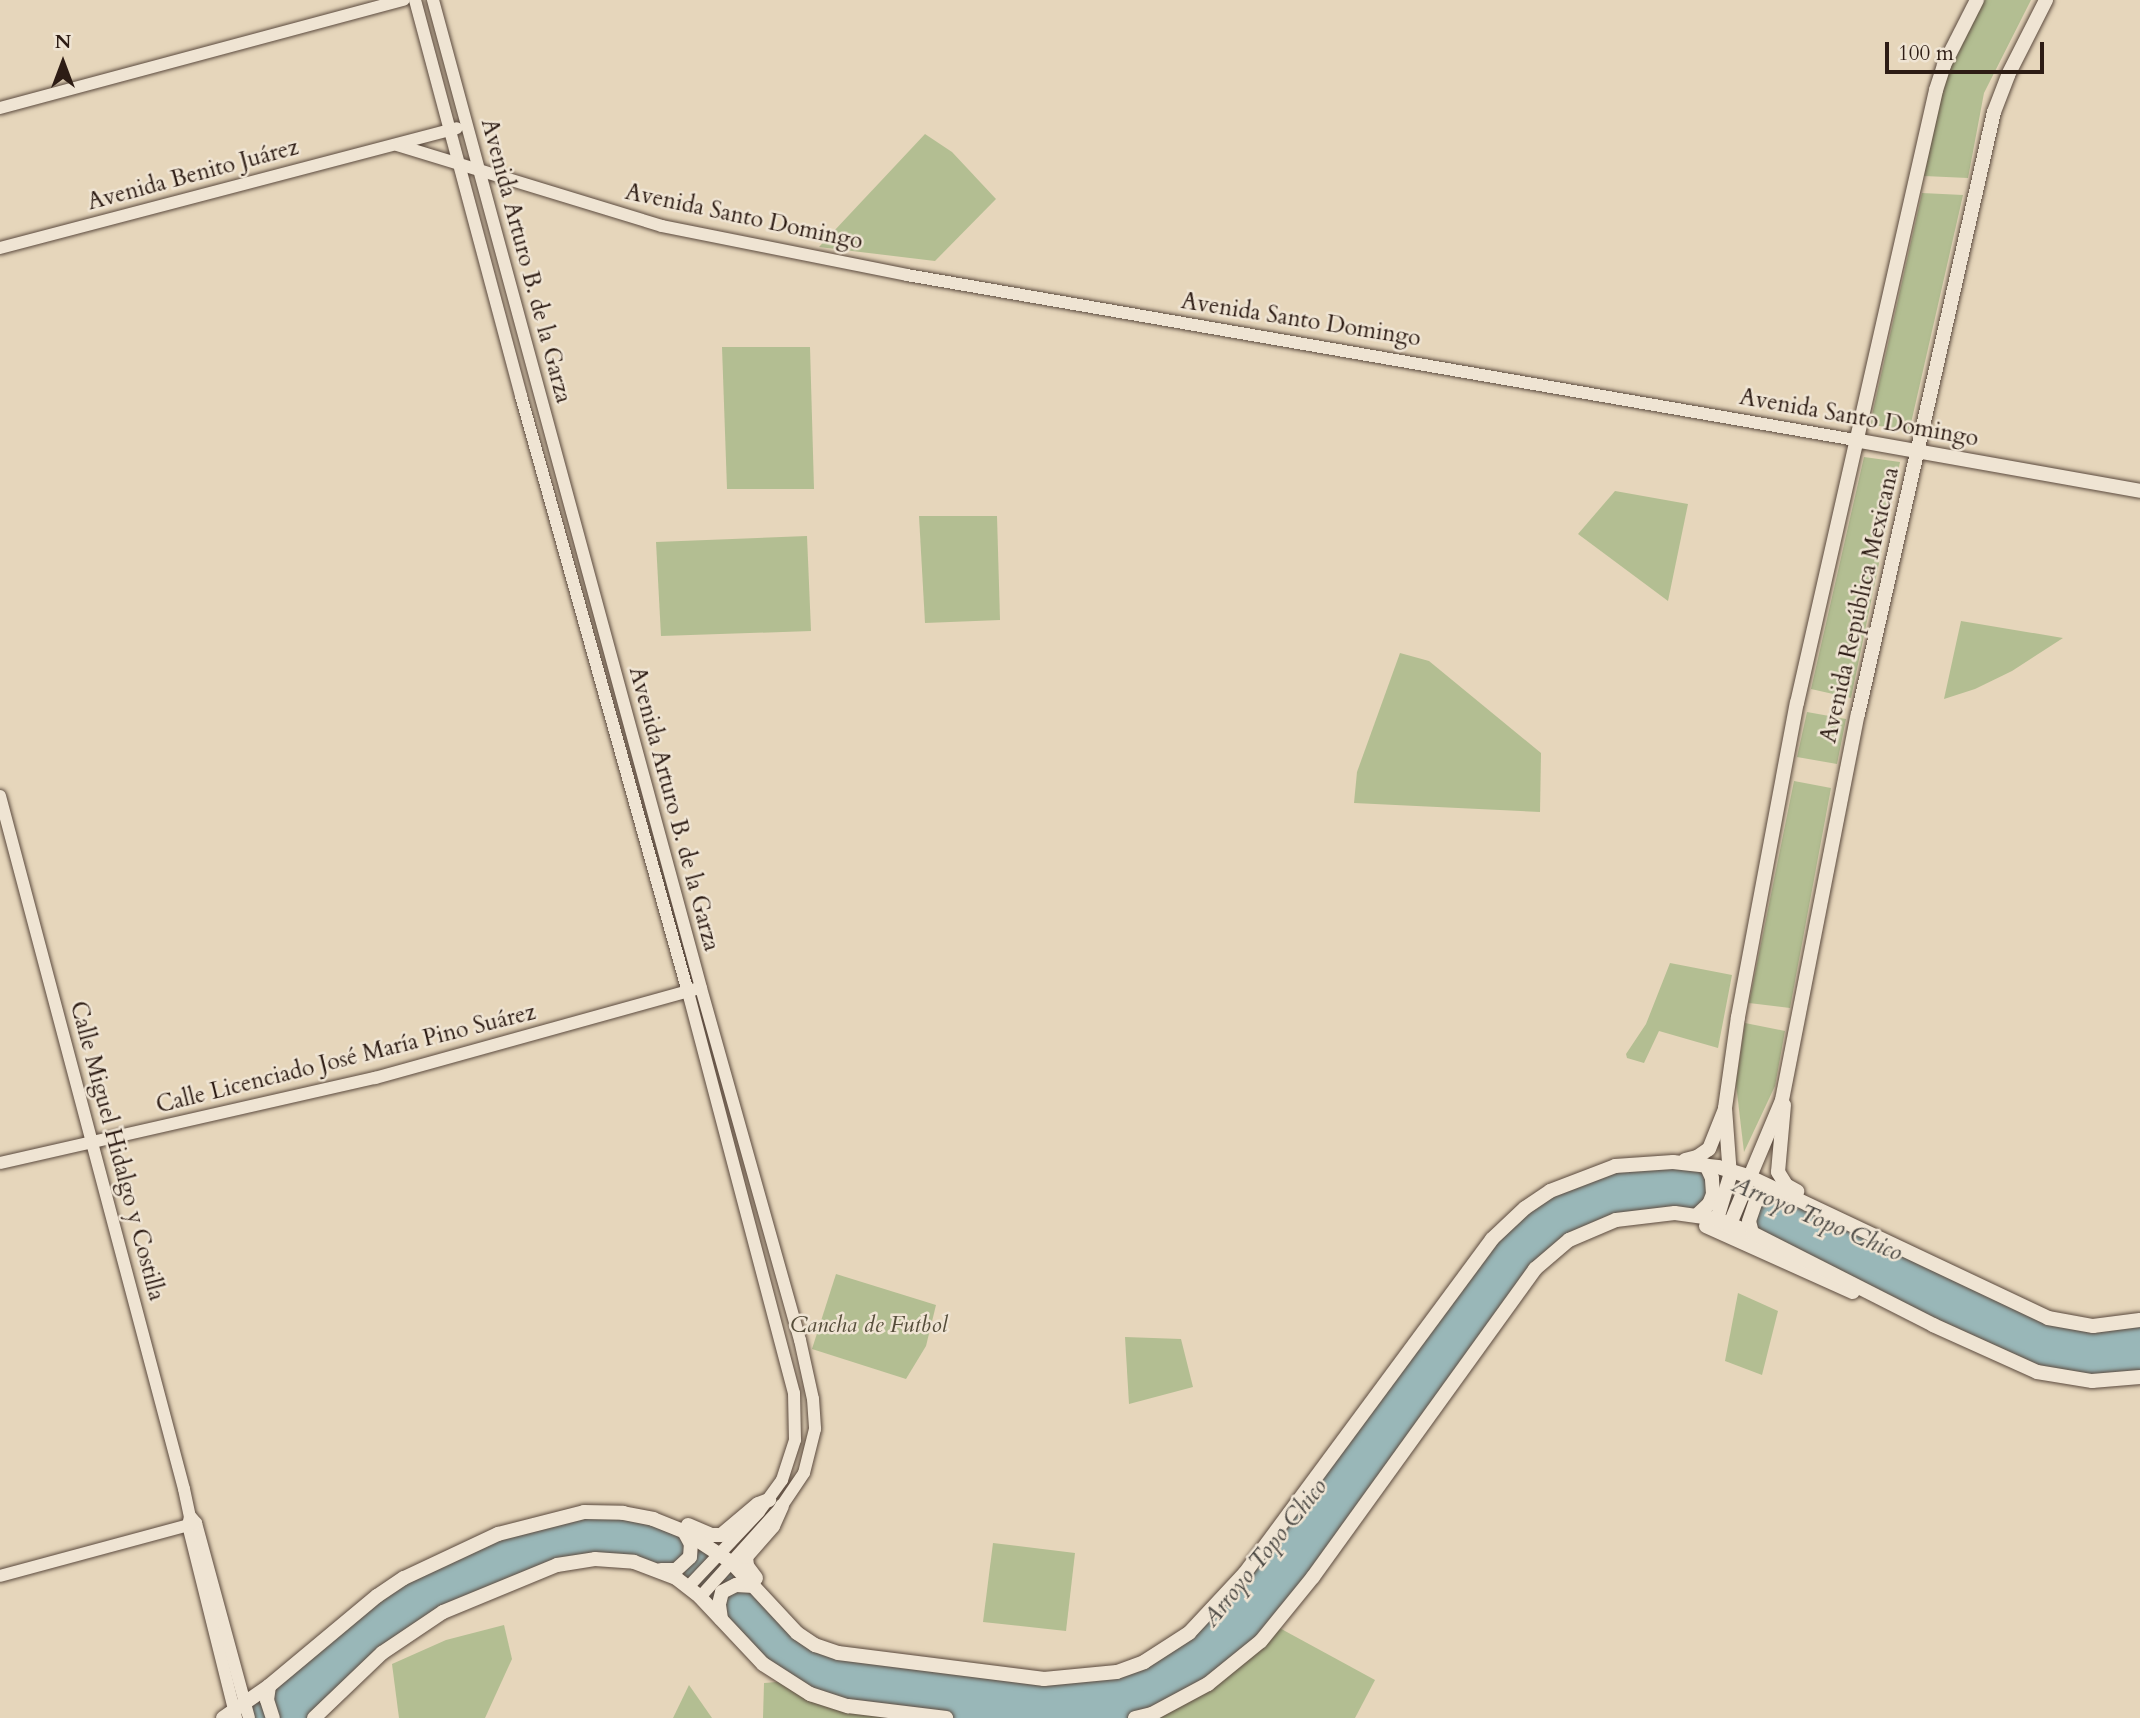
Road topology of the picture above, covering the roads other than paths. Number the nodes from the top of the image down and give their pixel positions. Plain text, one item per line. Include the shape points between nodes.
1 (404, 0) edge
2 (415, 0) edge
3 (433, 0) edge
4 (1977, 0) edge
5 (2046, 0) edge
6 (0, 108) edge
7 (468, 125) junction
8 (450, 130) junction
9 (397, 145) junction
10 (460, 166) junction
11 (480, 172) junction
12 (0, 248) edge
13 (1855, 440) junction
14 (1918, 451) junction
15 (2140, 491) edge
16 (0, 796) edge
17 (694, 990) junction
18 (1783, 1100) junction
19 (1726, 1108) junction
20 (94, 1142) junction
21 (1673, 1162) junction
22 (0, 1163) edge
23 (1709, 1171) junction
24 (1730, 1175) junction
25 (1746, 1180) junction
26 (1773, 1191) junction
27 (1816, 1207) junction
28 (1700, 1213) junction
29 (1724, 1219) junction
30 (1751, 1230) junction
31 (1586, 1232) junction
32 (1888, 1302) junction
33 (2140, 1320) edge
34 (800, 1340) junction
35 (782, 1345) junction
36 (2140, 1377) edge
37 (776, 1503) junction
38 (584, 1512) junction
39 (192, 1522) junction
40 (685, 1532) junction
41 (726, 1558) junction
42 (660, 1570) junction
43 (0, 1576) edge
44 (754, 1586) junction
45 (694, 1592) junction
46 (721, 1619) junction
47 (821, 1648) junction
48 (268, 1690) junction
49 (239, 1714) edge
50 (1150, 1716) edge
51 (273, 1718) edge
52 (314, 1718) edge
53 (946, 1718) edge
54 (1135, 1718) edge

1 - 6 street
2 - 8 street, Avenida Arturo B. de la Garza
3 - 7 street, Avenida Arturo B. de la Garza
4 - 13 main road, Avenida República Mexicana via 1936,90
5 - 14 main road, Avenida República Mexicana via 1994,112
7 - 8 street, Avenida Benito Juárez
7 - 11 street, Avenida Arturo B. de la Garza
8 - 9 street, Avenida Benito Juárez
8 - 10 street, Avenida Arturo B. de la Garza
9 - 10 street
9 - 12 street, Avenida Benito Juárez
10 - 11 street, Avenida Santo Domingo
10 - 17 street, Avenida Arturo B. de la Garza via 520,396
11 - 13 street, Avenida Santo Domingo via 662,226 907,275
11 - 17 street, Avenida Arturo B. de la Garza
13 - 14 main road, Avenida Santo Domingo
13 - 19 main road, Avenida República Mexicana via 1769,838
14 - 15 main road, Avenida Santo Domingo
14 - 18 main road, Avenida República Mexicana via 1844,781
16 - 20 street, Calle Miguel Hidalgo y Costilla
17 - 20 street, Calle Licenciado José María Pino Suárez via 375,1078
17 - 34 street, Avenida Arturo B. de la Garza
17 - 35 street, Avenida Arturo B. de la Garza
18 - 25 main road, Avenida República Mexicana
18 - 27 main road via 1778,1172 1781,1180
19 - 21 main road via 1707,1152
19 - 24 main road, Avenida República Mexicana
20 - 22 street, Calle Licenciado José María Pino Suárez
20 - 39 street, Calle Miguel Hidalgo y Costilla
21 - 23 main road
21 - 47 main road via 1598,1170 1550,1191 1507,1223 1475,1259 1245,1573 1189,1633 1158,1655 1117,1672 1044,1679 887,1661
23 - 24 main road
23 - 28 main road via 1713,1194
24 - 25 main road
24 - 29 main road, Avenida República Mexicana
25 - 26 main road
25 - 29 main road, Avenida República Mexicana
26 - 27 main road
26 - 30 main road via 1756,1201 1750,1213
27 - 33 main road via 2048,1318 2093,1326
28 - 29 main road
28 - 31 main road via 1642,1214
29 - 30 main road
30 - 32 main road
31 - 32 main road via 1659,1222 1706,1226 1824,1281
31 - 50 main road via 1552,1253 1512,1298 1313,1577 1261,1642 1208,1684
32 - 36 main road via 2050,1377 2092,1381
34 - 35 street
34 - 37 street, Avenida Arturo B. de la Garza via 815,1429 804,1473
35 - 37 street, Avenida Arturo B. de la Garza via 794,1394 796,1427
37 - 38 main road via 758,1504 717,1536 637,1508 608,1505
37 - 41 street, Avenida Arturo B. de la Garza
37 - 47 main road via 773,1526 747,1554 747,1566
38 - 40 main road via 623,1513
38 - 48 main road via 498,1534 404,1578 377,1595
39 - 43 street
39 - 49 street, Calle Miguel Hidalgo y Costilla
40 - 41 main road
40 - 42 main road via 691,1548 686,1564 676,1570
41 - 44 main road
41 - 45 street, Avenida Arturo B. de la Garza
42 - 45 main road
42 - 52 main road via 617,1559 587,1559 557,1565 443,1612 382,1653
44 - 46 main road via 722,1592
44 - 47 main road via 789,1626
45 - 46 main road
46 - 53 main road via 773,1672 810,1694 848,1706
48 - 49 main road
48 - 51 main road
50 - 54 main road

